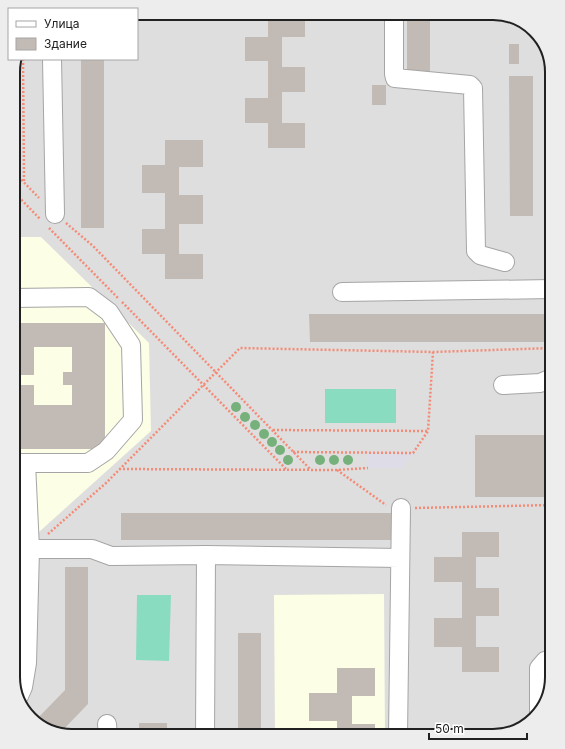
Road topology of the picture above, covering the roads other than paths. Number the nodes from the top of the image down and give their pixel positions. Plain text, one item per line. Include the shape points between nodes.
1 (394, 20) edge
2 (52, 60) edge
3 (48, 220) road end
4 (505, 262) dead end
5 (545, 289) edge
6 (342, 292) dead end
7 (20, 298) edge
8 (545, 381) edge
9 (503, 385) dead end
10 (20, 463) edge
11 (401, 508) road end
12 (30, 549) junction
13 (206, 555) junction
14 (400, 558) junction
15 (545, 661) edge
16 (22, 690) edge
17 (539, 701) edge
18 (205, 729) edge
19 (398, 729) edge

1 - 4 lane via 396,78 470,85 473,88 476,251 480,255
2 - 3 lane
5 - 6 lane
7 - 10 lane via 89,297 109,312 132,346 132,421 106,451 88,463
8 - 9 lane
10 - 12 lane
11 - 14 lane
12 - 13 lane via 92,549 111,556
12 - 16 lane via 27,663
13 - 14 lane
13 - 18 lane
14 - 19 lane
15 - 17 lane via 539,668

